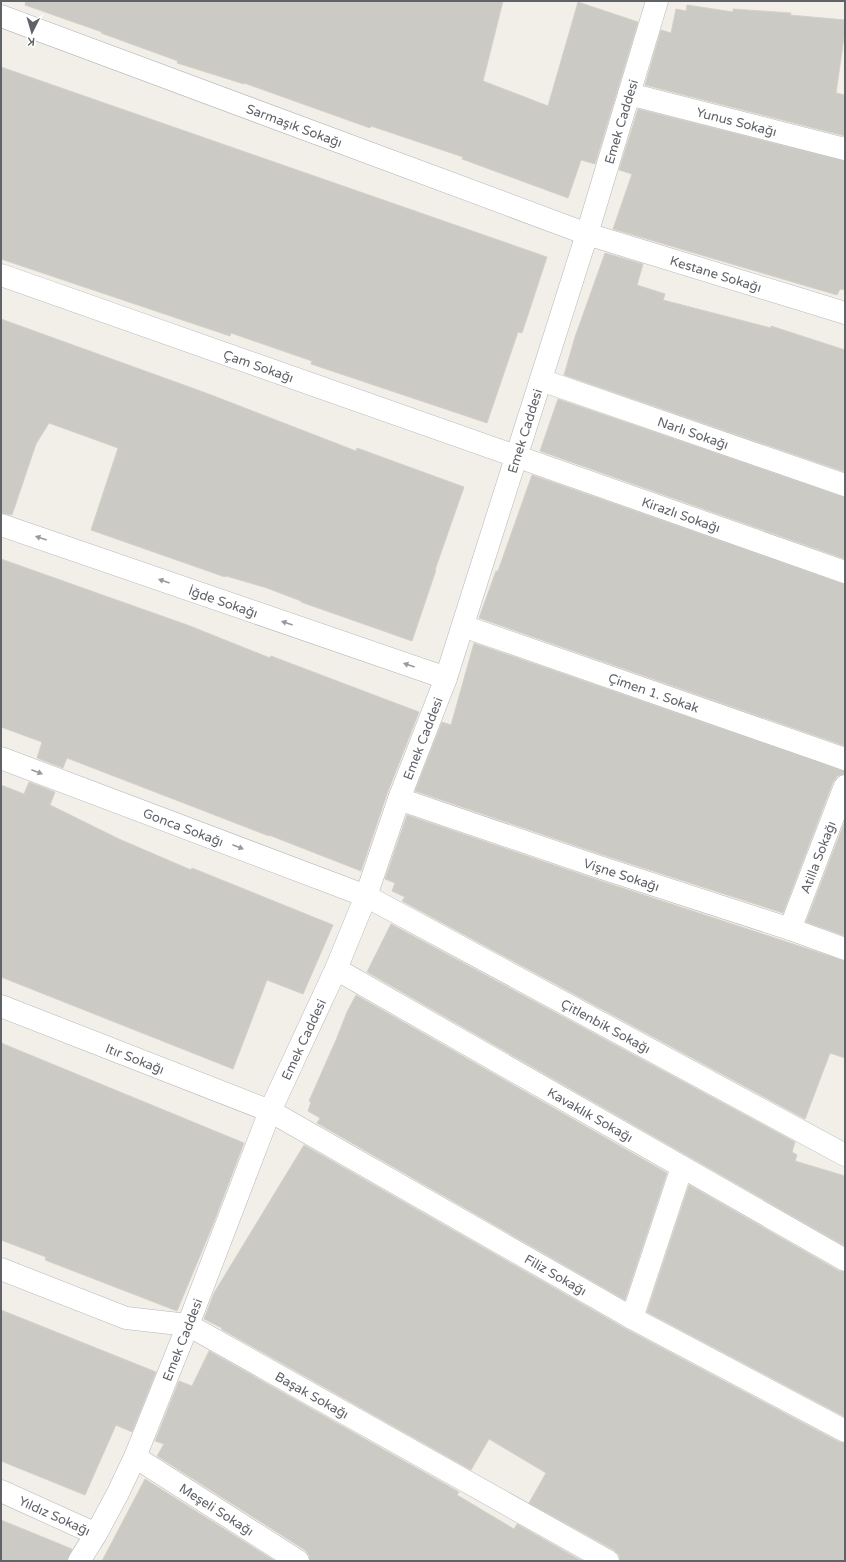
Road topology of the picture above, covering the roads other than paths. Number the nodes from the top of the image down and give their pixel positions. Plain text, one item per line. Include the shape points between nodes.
1 (657, 1) edge
2 (1, 16) edge
3 (629, 94) junction
4 (845, 149) edge
5 (587, 234) junction
6 (1, 275) edge
7 (845, 313) edge
8 (541, 380) junction
9 (517, 456) junction
10 (845, 485) edge
11 (1, 525) edge
12 (845, 572) edge
13 (463, 626) junction
14 (446, 678) junction
15 (1, 758) edge
16 (845, 759) edge
17 (845, 786) edge
18 (399, 799) junction
19 (366, 896) junction
20 (790, 929) junction
21 (845, 949) edge
22 (336, 969) junction
23 (1, 1006) edge
24 (270, 1111) junction
25 (845, 1155) edge
26 (682, 1167) junction
27 (845, 1260) edge
28 (1, 1268) edge
29 (632, 1318) junction
30 (188, 1325) junction
31 (845, 1431) edge
32 (135, 1457) junction
33 (1, 1491) edge
34 (96, 1534) junction
35 (79, 1561) edge
36 (298, 1561) edge
37 (608, 1561) edge

1 - 3 street, Emek Caddesi
2 - 5 street, Sarmaşık Sokağı
3 - 4 street, Yunus Sokağı
3 - 5 street, Emek Caddesi
5 - 7 street, Kestane Sokağı
5 - 8 street, Emek Caddesi
6 - 9 street, Çam Sokağı
8 - 9 street, Emek Caddesi
8 - 10 street, Narlı Sokağı
9 - 12 street, Kirazlı Sokağı
9 - 13 street, Emek Caddesi
14 -> 11 street, İğde Sokağı
13 - 14 street, Emek Caddesi
13 - 16 street, Çimen 1. Sokak
14 - 18 street, Emek Caddesi
15 -> 19 street, Gonca Sokağı
17 - 20 street, Atilla Sokağı
18 - 19 street, Emek Caddesi
18 - 20 street, Vişne Sokağı
19 - 22 street, Emek Caddesi
19 - 25 street, Çitlenbik Sokağı
20 - 21 street, Vişne Sokağı
22 - 24 street, Emek Caddesi
22 - 26 street, Kavaklık Sokağı
23 - 24 street, Itır Sokağı
24 - 29 street, Filiz Sokağı
24 - 30 street, Emek Caddesi
26 - 27 street, Kavaklık Sokağı
26 - 29 street
28 - 30 street, Başak Sokağı via 126,1318
29 - 31 street, Filiz Sokağı
30 - 32 street, Emek Caddesi
30 - 37 street, Başak Sokağı
32 - 34 street, Yıldız Sokağı
32 - 36 street, Meşeli Sokağı
33 - 34 street, Yıldız Sokağı
34 - 35 street

